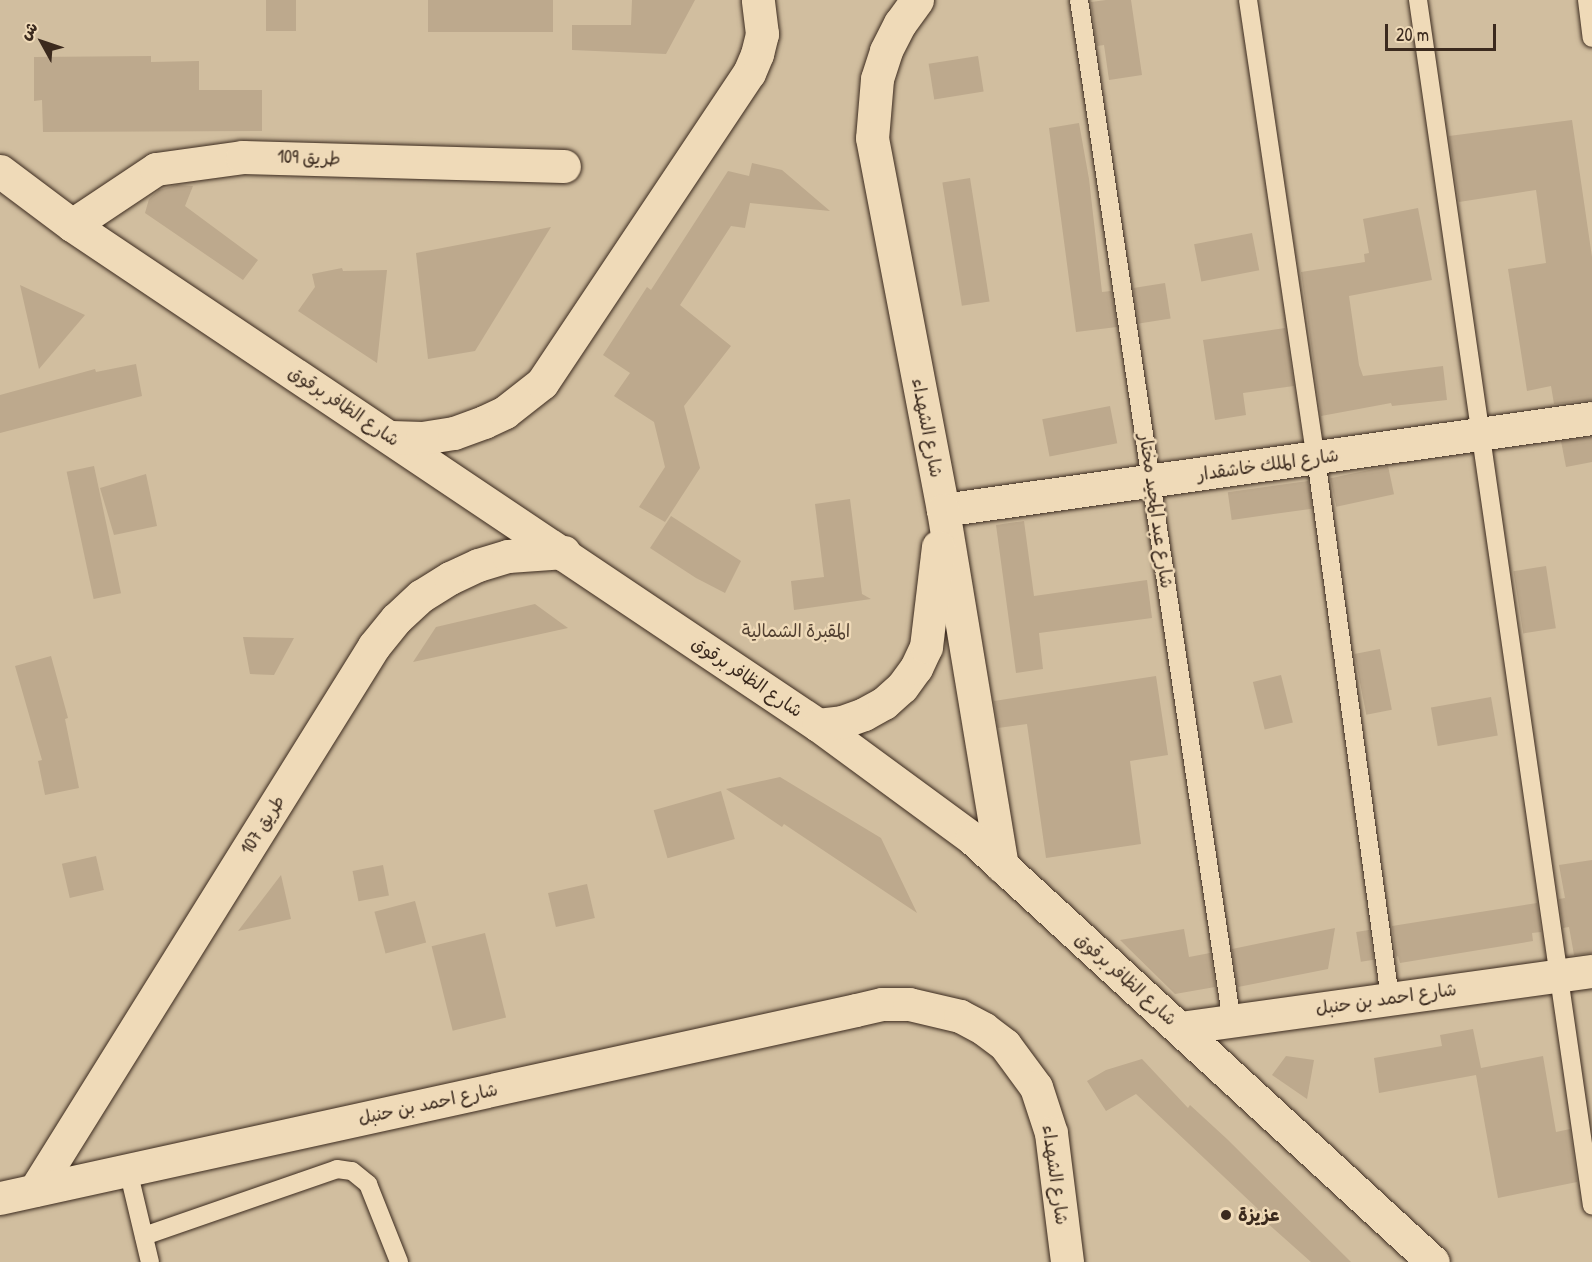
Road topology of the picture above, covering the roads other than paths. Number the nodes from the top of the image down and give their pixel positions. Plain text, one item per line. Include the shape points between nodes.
1 (758, 0) edge
2 (917, 0) edge
3 (1079, 0) edge
4 (1248, 0) edge
5 (1418, 0) edge
6 (1587, 0) edge
7 (1592, 38) edge
8 (564, 166) dead end
9 (0, 171) edge
10 (72, 225) junction
11 (1592, 418) edge
12 (1480, 434) junction
13 (391, 437) junction
14 (1316, 458) junction
15 (1152, 482) junction
16 (943, 510) junction
17 (564, 552) junction
18 (818, 725) junction
19 (1002, 867) junction
20 (1592, 971) edge
21 (1559, 976) junction
22 (1390, 998) junction
23 (856, 1010) joint
24 (1232, 1022) junction
25 (1180, 1028) junction
26 (128, 1170) junction
27 (35, 1190) junction
28 (0, 1198) edge
29 (1592, 1206) edge
30 (144, 1236) junction
31 (150, 1262) edge
32 (399, 1262) edge
33 (1067, 1262) edge
34 (1433, 1262) edge

1 - 13 street via 762,34 749,73 542,383 505,412 484,422 443,435
2 - 16 street, شارع الشهداء via 900,22 880,70 872,109 872,138
3 - 15 lane, شارع عبد المجيد مختار
4 - 14 lane
5 - 12 lane
6 - 7 lane
8 - 10 street, طريق 109 via 242,157 156,169
9 - 10 street, شارع الظافر برقوق
10 - 13 street, شارع الظافر برقوق
11 - 12 street, شارع الملك خاشقدار
12 - 14 street, شارع الملك خاشقدار
12 - 21 lane
13 - 17 street, شارع الظافر برقوق
14 - 15 street, شارع الملك خاشقدار
14 - 22 lane
15 - 16 street, شارع الملك خاشقدار
15 - 24 lane, شارع عبد المجيد مختار
16 - 18 street via 926,647 916,668 884,703 853,718
16 - 19 street, شارع الشهداء
17 - 18 street, شارع الظافر برقوق
17 - 27 street, طريق 107 via 508,556 478,565 421,596 396,619 374,646
18 - 19 street, شارع الظافر برقوق via 972,838
19 - 25 street, شارع الظافر برقوق
20 - 21 street, شارع احمد بن حنبل
21 - 22 street, شارع احمد بن حنبل
21 - 29 lane
22 - 24 street, شارع احمد بن حنبل
23 - 26 street, شارع احمد بن حنبل
23 - 33 street, شارع الشهداء via 882,1004 909,1004 960,1016 1005,1045 1023,1066 1036,1087 1051,1133
24 - 25 street, شارع احمد بن حنبل
25 - 34 street, شارع الظافر برقوق
26 - 27 street, شارع احمد بن حنبل
26 - 30 lane
27 - 28 street, شارع احمد بن حنبل
30 - 31 lane
30 - 32 lane via 337,1169 352,1171 368,1184

